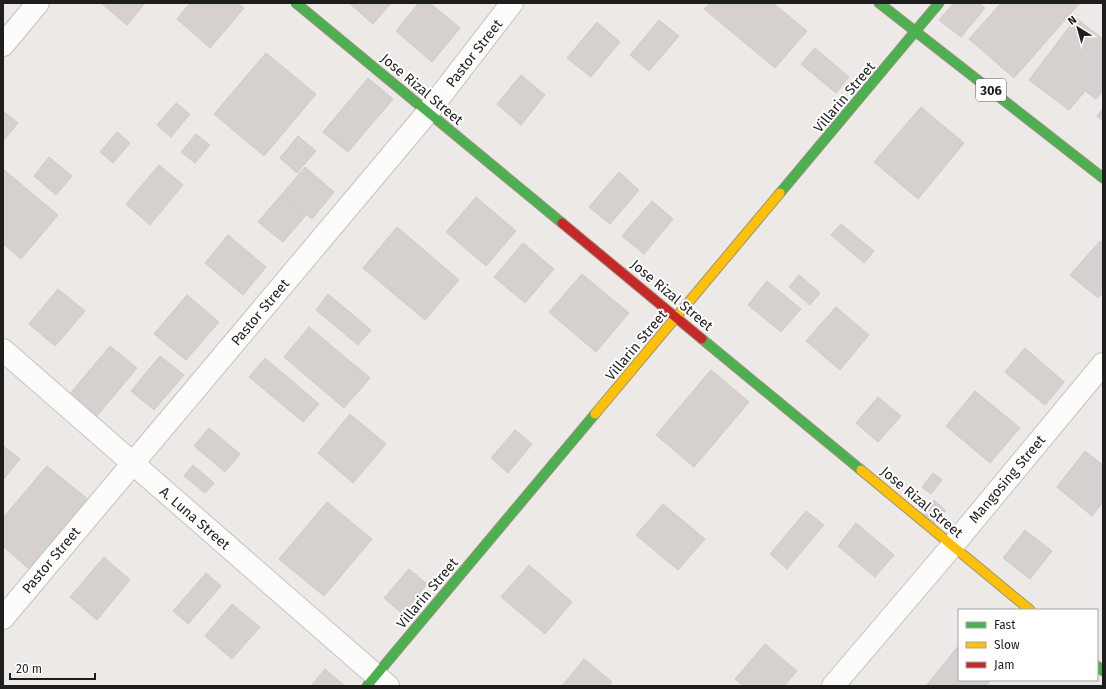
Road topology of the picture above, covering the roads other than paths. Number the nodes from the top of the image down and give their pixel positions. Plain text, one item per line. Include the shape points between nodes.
1 (38, 3) edge
2 (296, 3) edge
3 (512, 3) edge
4 (879, 3) edge
5 (939, 3) edge
6 (916, 32) junction
7 (3, 45) edge
8 (428, 112) junction
9 (1103, 178) edge
10 (677, 317) junction
11 (3, 350) edge
12 (1103, 364) edge
13 (133, 463) junction
14 (953, 546) junction
15 (1029, 609) edge
16 (3, 618) edge
17 (377, 683) edge
18 (833, 686) edge

1 - 7 street
2 - 8 street, Jose Rizal Street
3 - 8 street, Pastor Street
4 - 6 street, 306
5 - 6 street, Villarin Street
6 - 9 street, 306
6 - 10 street, Villarin Street
8 - 10 street, Jose Rizal Street
8 - 13 street, Pastor Street
10 - 14 street, Jose Rizal Street
10 - 17 street, Villarin Street
11 - 13 street, A. Luna Street
12 - 14 street, Mangosing Street
13 - 16 street, Pastor Street
13 - 17 street, A. Luna Street
14 - 15 street, Jose Rizal Street
14 - 18 street, Mangosing Street

